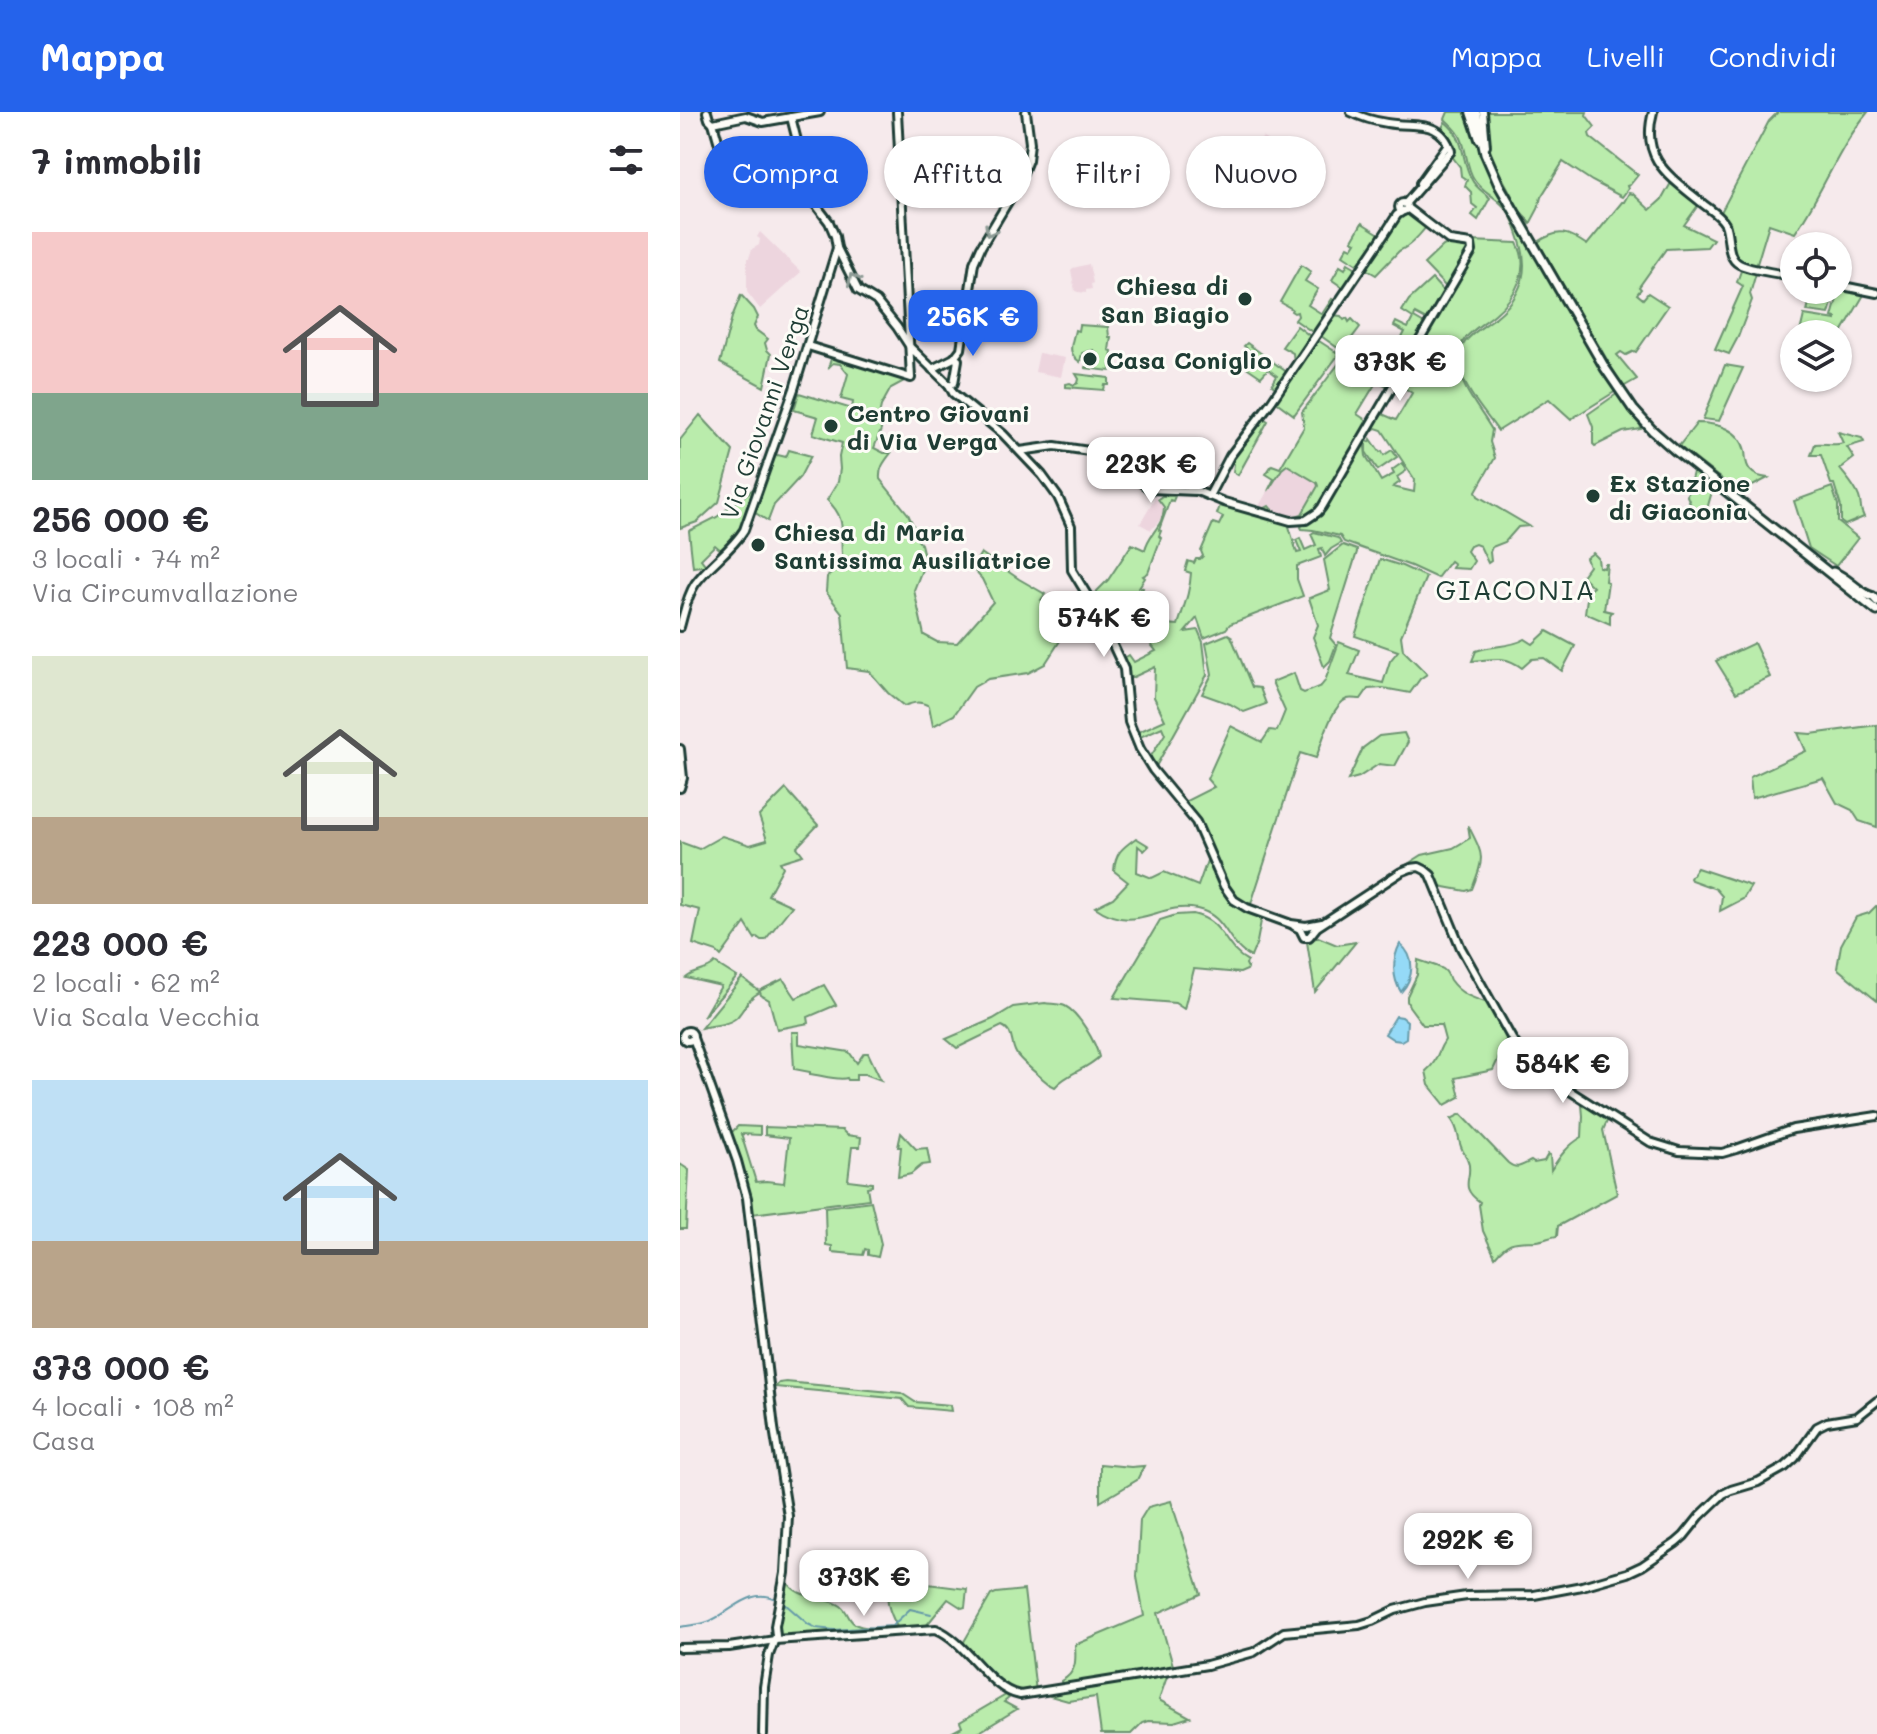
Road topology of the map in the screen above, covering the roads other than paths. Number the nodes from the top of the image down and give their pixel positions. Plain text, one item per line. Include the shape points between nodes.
1 (707, 112) edge
2 (820, 112) edge
3 (897, 112) edge
4 (1351, 112) edge
5 (1477, 112) edge
6 (1653, 112) edge
7 (1026, 114) edge
8 (792, 117) junction
9 (715, 123) junction
10 (717, 136) edge
11 (795, 136) edge
12 (1485, 149) junction
13 (819, 208) edge
14 (1402, 209) junction
15 (838, 252) junction
16 (1780, 273) edge
17 (1852, 288) edge
18 (1877, 293) edge
19 (808, 346) junction
20 (910, 347) junction
21 (956, 356) junction
22 (930, 366) junction
23 (952, 386) junction
24 (1648, 430) junction
25 (1020, 451) junction
26 (1209, 496) junction
27 (1877, 606) edge
28 (680, 627) edge
29 (680, 749) edge
30 (680, 788) edge
31 (685, 1036) edge
32 (1877, 1116) edge
33 (1877, 1401) edge
34 (772, 1641) junction
35 (680, 1648) edge
36 (763, 1734) edge

1 - 9 street
2 - 8 street
3 - 20 street
4 - 14 street via 1389,124 1427,126 1450,148
5 - 12 main road
6 - 16 street via 1649,141 1655,158 1724,223 1737,263
7 -> 21 street via 1027,163 974,263
8 - 9 street via 763,122 750,116
8 - 11 street
9 - 10 street
12 - 24 main road
12 - 24 main road via 1499,185 1584,332
13 - 15 street
14 - 26 street via 1230,456
14 - 26 street via 1450,241 1468,243 1472,251 1322,507 1306,520 1291,521
15 - 19 street, Via Giovanni Verga
20 -> 15 street via 876,301 858,290
17 - 18 street
19 - 20 street via 911,378
19 - 28 street, Via Giovanni Verga via 744,530 695,583
20 - 22 street
21 - 22 street
21 - 23 street
22 - 23 street
23 - 25 street via 953,393
24 - 27 main road
24 - 27 main road via 1833,572 1874,597
25 - 26 street via 1055,446 1103,453 1150,489
25 - 32 street via 1052,489 1069,520 1072,570 1123,664 1129,722 1144,757 1196,822 1230,896 1247,908 1307,929 1405,870 1425,870 1434,879 1468,961 1523,1056 1658,1145 1722,1153 1793,1129
29 - 30 street
31 - 34 street via 697,1050 749,1210 788,1516 785,1573
33 - 34 street via 1857,1417 1817,1427 1785,1467 1723,1494 1681,1540 1642,1566 1582,1586 1534,1595 1425,1602 1359,1625 1284,1632 1254,1652 1207,1665 1024,1695 1005,1689 936,1629
34 - 35 street
34 - 36 street

